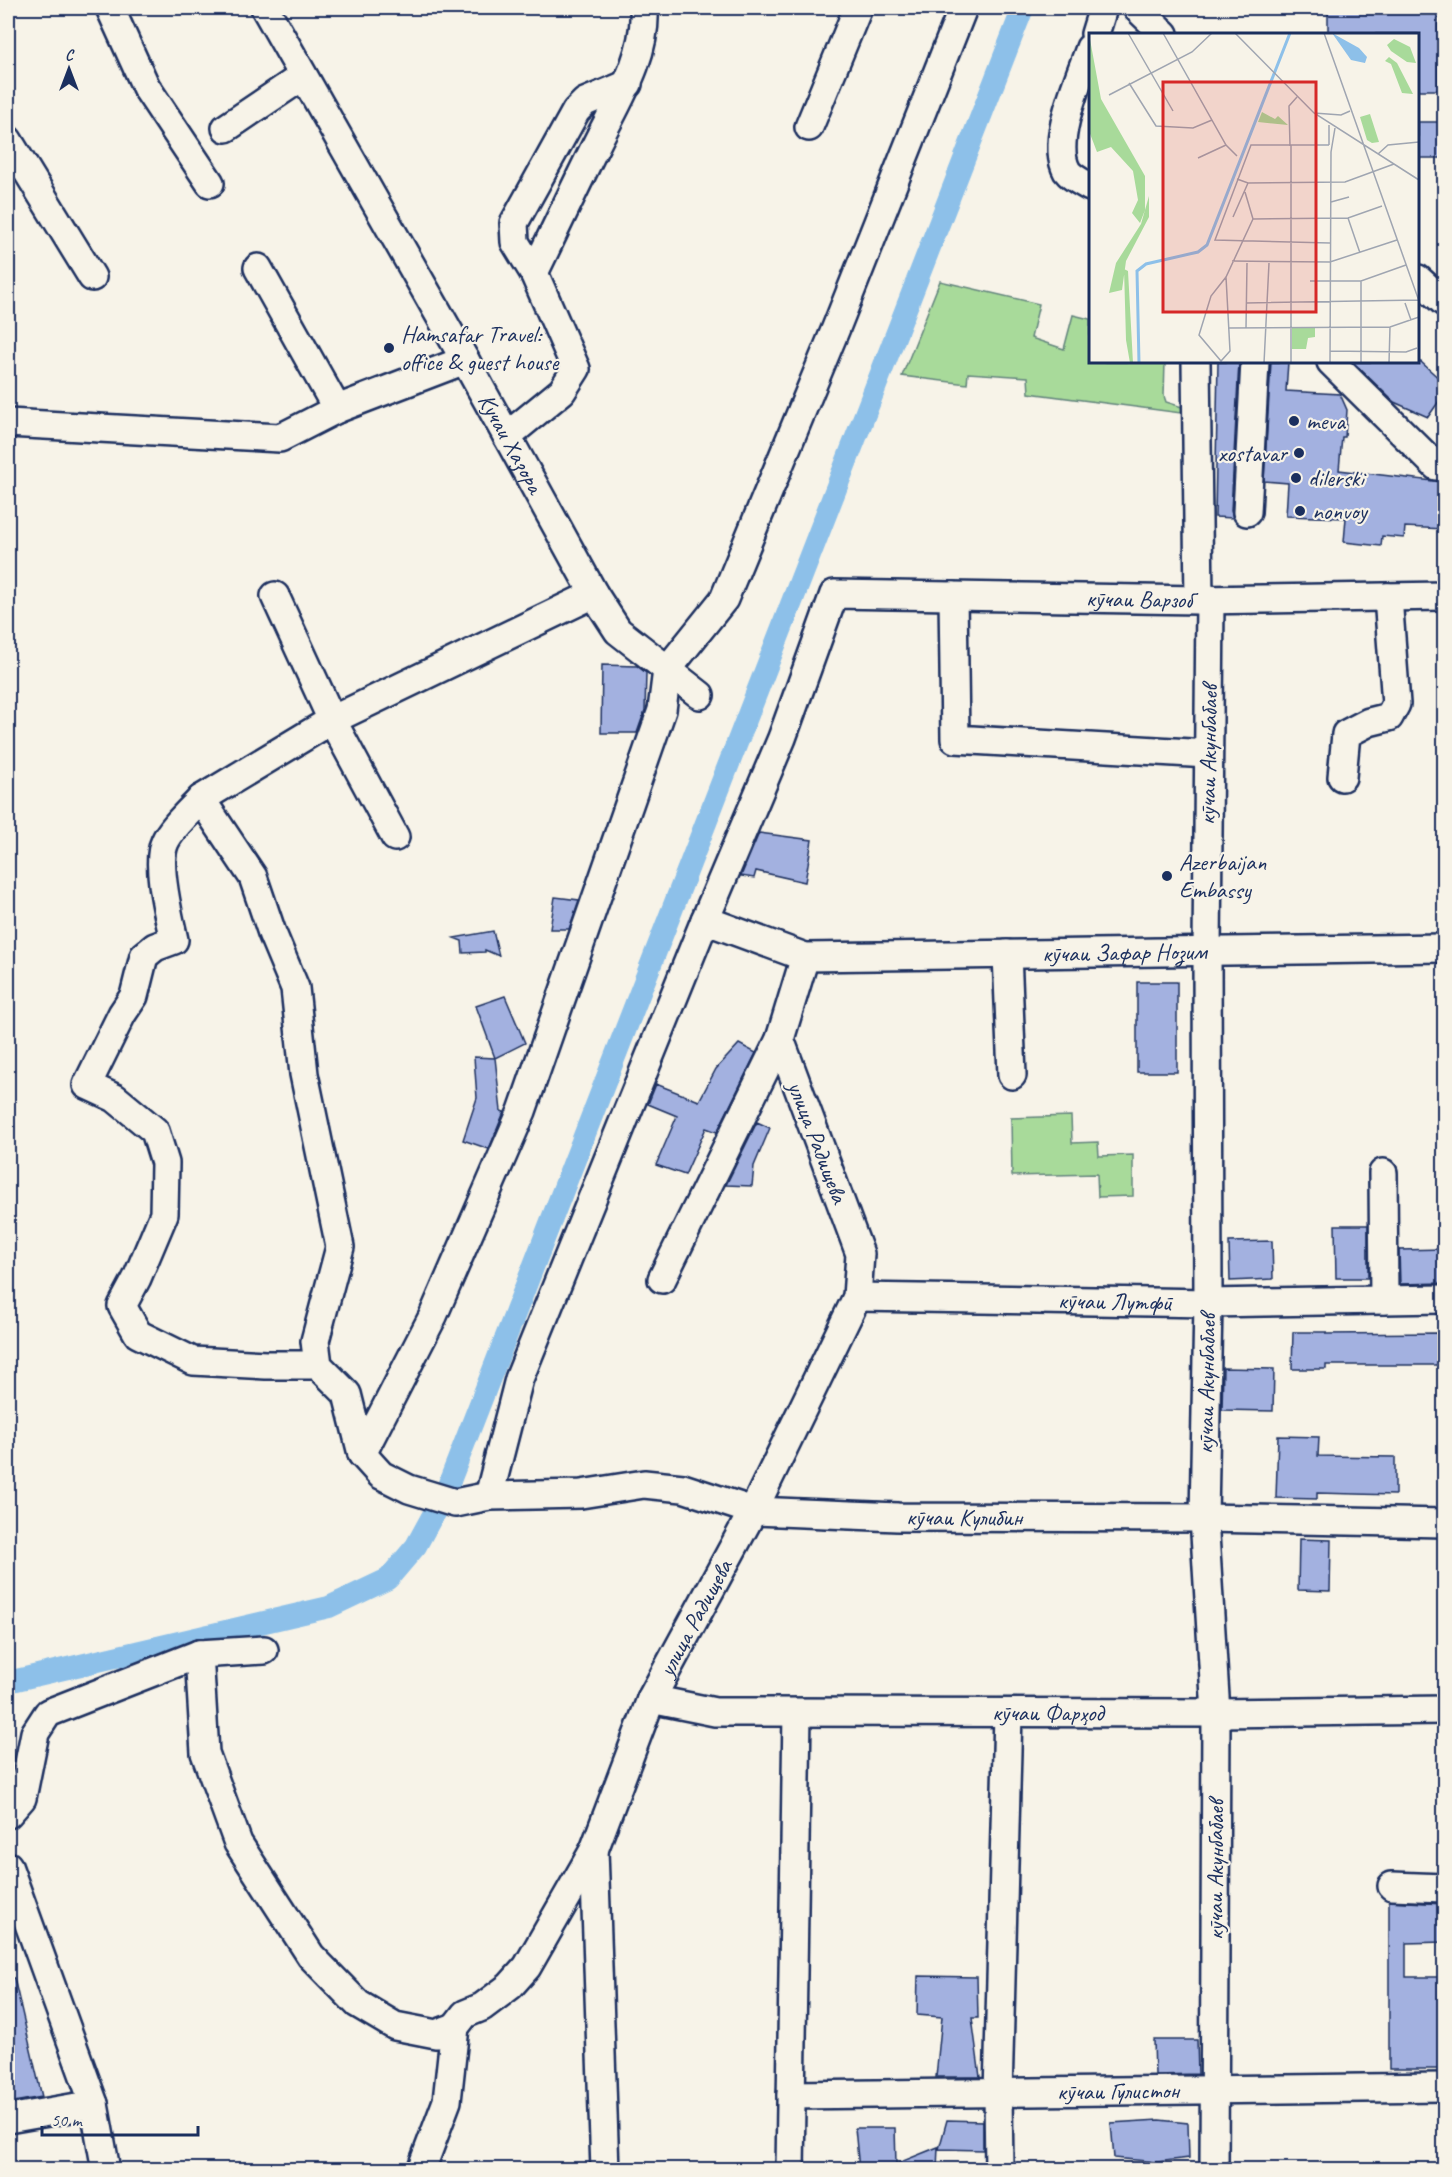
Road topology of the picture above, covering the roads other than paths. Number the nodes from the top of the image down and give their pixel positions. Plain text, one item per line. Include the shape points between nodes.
1 (110, 8) edge
2 (265, 8) edge
3 (644, 8) edge
4 (858, 8) edge
5 (963, 8) edge
6 (1103, 8) edge
7 (1137, 8) edge
8 (1095, 33) edge
9 (1163, 33) edge
10 (1089, 51) edge
11 (303, 76) junction
12 (628, 84) junction
13 (809, 127) dead end
14 (226, 128) dead end
15 (8, 140) edge
16 (210, 183) dead end
17 (1089, 186) edge
18 (258, 268) dead end
19 (534, 273) junction
20 (92, 277) dead end
21 (465, 360) junction
22 (1196, 363) edge
23 (1255, 363) edge
24 (1331, 363) edge
25 (337, 409) junction
26 (8, 423) edge
27 (507, 436) junction
28 (1436, 466) dead end
29 (1247, 512) dead end
30 (594, 594) junction
31 (275, 596) dead end
32 (953, 596) junction
33 (1444, 596) edge
34 (1388, 597) junction
35 (1204, 600) junction
36 (667, 670) junction
37 (699, 695) dead end
38 (332, 720) junction
39 (1208, 754) junction
40 (1342, 777) dead end
41 (201, 799) junction
42 (394, 837) dead end
43 (705, 920) junction
44 (1444, 948) edge
45 (1207, 951) junction
46 (1007, 954) junction
47 (805, 957) junction
48 (780, 1039) junction
49 (1012, 1075) dead end
50 (1383, 1173) dead end
51 (662, 1279) dead end
52 (857, 1297) junction
53 (1444, 1299) edge
54 (1384, 1300) junction
55 (1208, 1303) junction
56 (318, 1365) junction
57 (362, 1454) junction
58 (489, 1496) junction
59 (753, 1511) junction
60 (1204, 1518) junction
61 (1444, 1523) edge
62 (264, 1650) dead end
63 (199, 1654) junction
64 (651, 1699) junction
65 (1444, 1710) edge
66 (797, 1713) junction
67 (1008, 1713) junction
68 (1216, 1713) junction
69 (8, 1814) edge
70 (594, 1850) junction
71 (8, 1866) edge
72 (1392, 1886) dead end
73 (1444, 1888) edge
74 (455, 2027) junction
75 (1444, 2087) edge
76 (1213, 2090) junction
77 (998, 2094) junction
78 (790, 2095) junction
79 (94, 2104) junction
80 (8, 2119) edge
81 (106, 2169) edge
82 (421, 2169) edge
83 (605, 2169) edge
84 (790, 2169) edge
85 (999, 2169) edge
86 (1214, 2169) edge

1 - 16 street via 146,87
2 - 11 street, Кучаи Хазора
3 - 12 street via 645,26
4 - 13 street
5 - 36 street via 724,599
6 - 8 street
7 - 9 street
10 - 17 street via 1063,124 1063,155 1068,171
11 - 14 street
11 - 21 street, Кучаи Хазора
12 - 19 street
12 - 19 street via 585,102 576,111 514,222 515,242
15 - 20 street
18 - 25 street
19 - 27 street via 576,369 562,391
21 - 25 street
21 - 27 street, Кучаи Хазора
22 - 35 street, кӯчаи Акунбабаев
23 - 29 street
24 - 28 street
25 - 26 street via 280,438
27 - 30 street, Кучаи Хазора
30 - 36 street, Кучаи Хазора via 618,631
30 - 38 street
31 - 38 street
32 - 35 street, кӯчаи Варзоб
32 - 39 street via 955,739
32 - 43 street, кӯчаи Варзоб via 834,594 782,738
33 - 34 street, кӯчаи Варзоб
34 - 35 street, кӯчаи Варзоб
34 - 40 street via 1396,704 1389,717 1346,734
35 - 39 street, кӯчаи Акунбабаев
36 - 37 street, Кучаи Хазора
36 - 57 street via 662,710 522,1111 434,1316
38 - 41 street
38 - 42 street
39 - 45 street, кӯчаи Акунбабаев
41 - 56 street via 252,877 295,988 304,1074 340,1247 315,1341
41 - 56 street via 164,843 164,888 174,940 144,956 134,996 87,1085 115,1098 155,1131 165,1163 164,1214 122,1306 138,1334 193,1361
43 - 47 street
43 - 58 street via 519,1379
44 - 45 street, кӯчаи Зафар Нозим
45 - 46 street, кӯчаи Зафар Нозим
45 - 55 street, кӯчаи Акунбабаев
46 - 47 street, кӯчаи Зафар Нозим
46 - 49 street
47 - 48 street
48 - 51 street
48 - 52 street, улица Радищева via 860,1254
50 - 54 street
52 - 55 street, кӯчаи Лутфӣ
52 - 59 street, улица Радищева
53 - 54 street, кӯчаи Лутфӣ
54 - 55 street, кӯчаи Лутфӣ
55 - 60 street, кӯчаи Акунбабаев
56 - 57 street via 347,1394
57 - 58 street, кӯчаи Кулибин via 381,1475 409,1489 455,1503
58 - 59 street, кӯчаи Кулибин via 581,1494 644,1484 683,1488
59 - 60 street, кӯчаи Кулибин via 898,1517
59 - 64 street, улица Радищева
60 - 61 street, кӯчаи Кулибин
60 - 68 street, кӯчаи Акунбабаев
62 - 63 street
63 - 69 street via 48,1713 35,1733 22,1798
63 - 74 street via 205,1752 238,1843 311,1956 358,2004 395,2026 436,2034
64 - 66 street, кӯчаи Фарҳод via 715,1712
64 - 70 street, улица Радищева
65 - 68 street, кӯчаи Фарҳод
66 - 67 street, кӯчаи Фарҳод
66 - 78 street
67 - 68 street, кӯчаи Фарҳод
67 - 77 street
68 - 76 street, кӯчаи Акунбабаев
70 - 74 street, улица Радищева via 527,1967 510,1986 482,2007 465,2014
70 - 83 street
71 - 79 street
72 - 73 street
74 - 82 street via 447,2101
75 - 76 street, кӯчаи Гулистон
76 - 77 street, кӯчаи Гулистон
76 - 86 street, кӯчаи Акунбабаев
77 - 78 street, кӯчаи Гулистон
77 - 85 street
78 - 84 street
79 - 80 street
79 - 81 street

